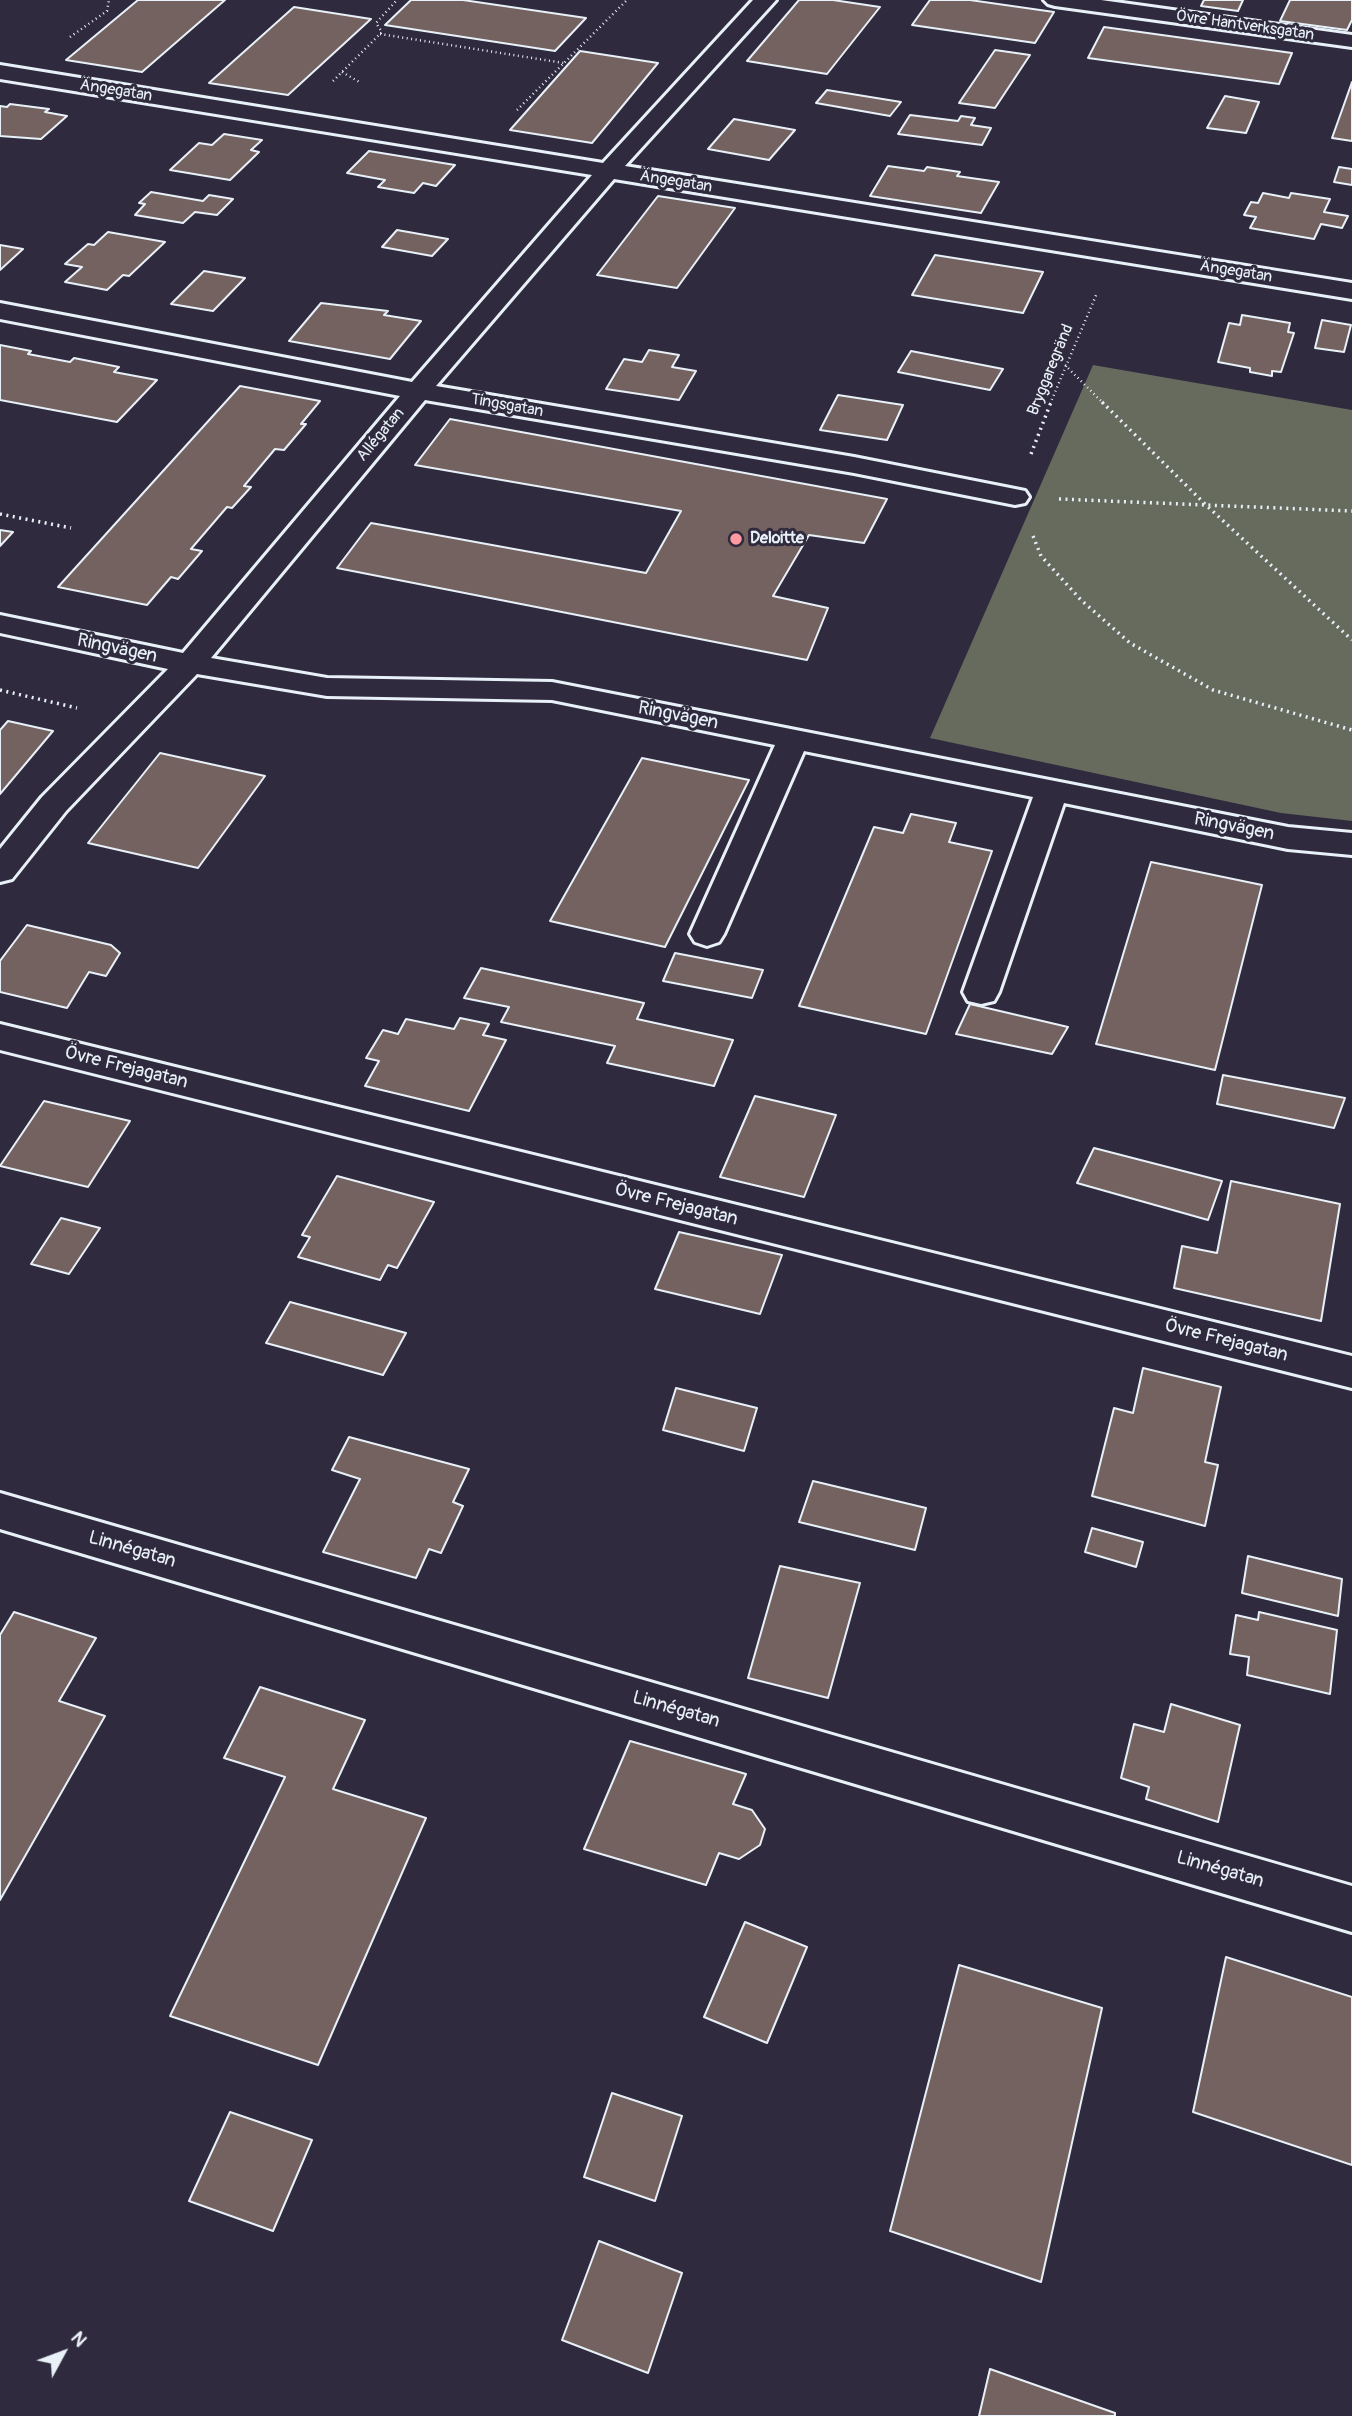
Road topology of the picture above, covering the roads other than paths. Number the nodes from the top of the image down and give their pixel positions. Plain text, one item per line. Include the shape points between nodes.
1 (765, 0) edge
2 (1055, 0) edge
3 (1352, 41) edge
4 (0, 72) edge
5 (608, 171) junction
6 (1352, 291) edge
7 (0, 311) edge
8 (418, 391) junction
9 (1015, 497) road end
10 (0, 624) edge
11 (190, 664) junction
12 (794, 738) junction
13 (1052, 790) junction
14 (1352, 844) edge
15 (0, 871) edge
16 (707, 934) dead end
17 (981, 992) dead end
18 (0, 1037) edge
19 (1352, 1372) edge
20 (0, 1511) edge
21 (1352, 1909) edge

1 - 5 street, Allégatan
2 - 3 street, Övre Hantverksgatan
4 - 5 street, Ängegatan
5 - 6 street, Ängegatan
5 - 8 street, Allégatan
7 - 8 street, Tingsgatan
8 - 9 street, Tingsgatan
8 - 11 street, Allégatan
10 - 11 street, Ringvägen
11 - 12 street, Ringvägen via 327,687 552,691
11 - 15 street, Allégatan via 54,804
12 - 13 street, Ringvägen
12 - 16 street
13 - 14 street, Ringvägen via 1288,838
13 - 17 street
18 - 19 street, Övre Frejagatan
20 - 21 street, Linnégatan

